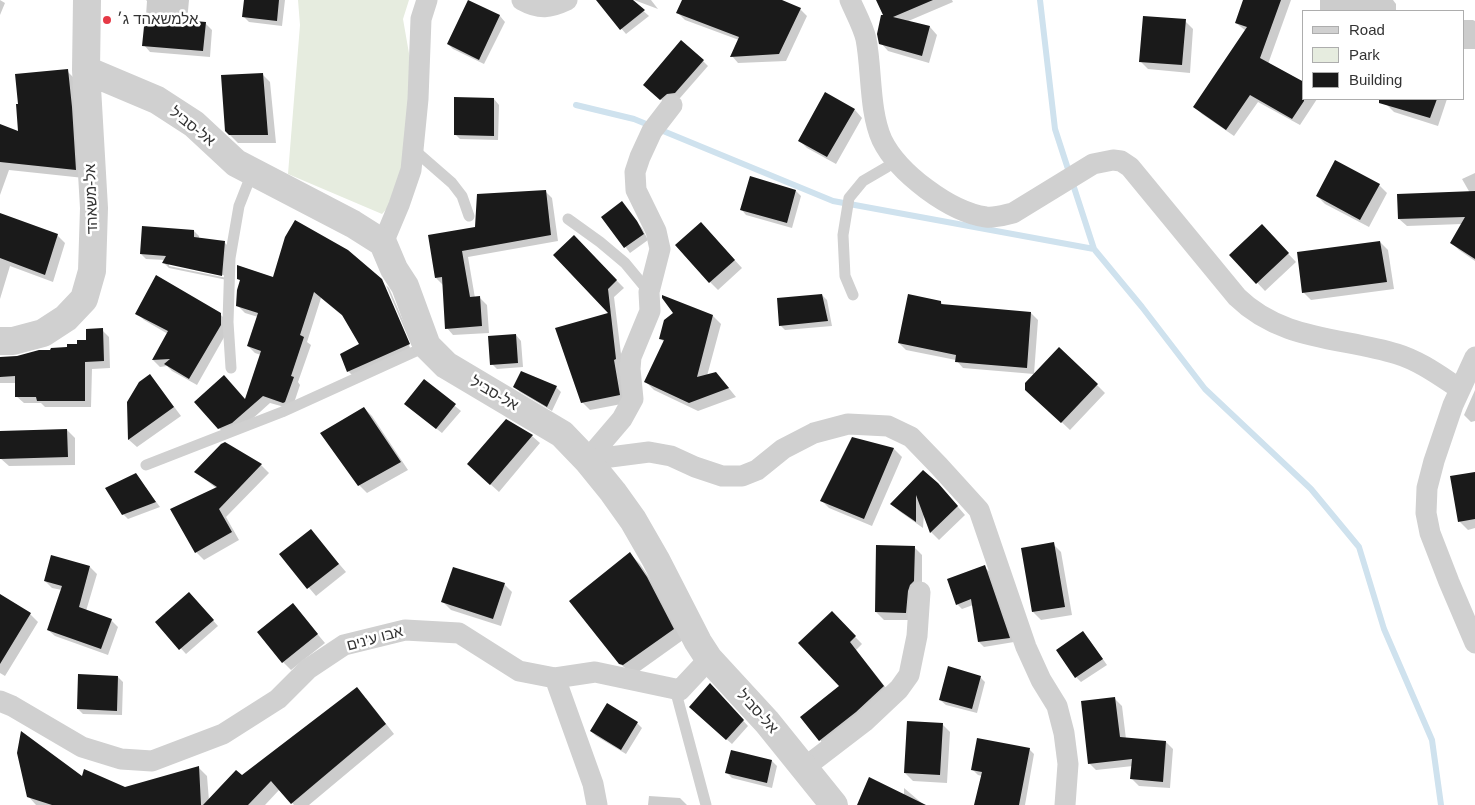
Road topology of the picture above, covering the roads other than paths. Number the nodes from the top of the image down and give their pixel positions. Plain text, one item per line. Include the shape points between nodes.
1 (87, 0) edge
2 (427, 0) edge
3 (522, 0) edge
4 (567, 0) edge
5 (850, 0) edge
6 (86, 70) junction
7 (672, 105) dead end
8 (413, 150) junction
9 (887, 167) dead end
10 (252, 172) junction
11 (469, 216) dead end
12 (568, 219) dead end
13 (383, 243) junction
14 (650, 292) junction
15 (853, 295) dead end
16 (0, 341) edge
17 (427, 346) junction
18 (1475, 357) edge
19 (231, 368) dead end
20 (1460, 389) junction
21 (587, 460) junction
22 (146, 465) dead end
23 (920, 592) dead end
24 (1475, 643) edge
25 (709, 659) junction
26 (555, 678) junction
27 (674, 689) junction
28 (0, 701) edge
29 (804, 768) junction
30 (597, 805) edge
31 (706, 805) edge
32 (834, 805) edge
33 (1065, 805) edge

1 - 6 street, אל-משאהד
2 - 8 street via 421,19
3 - 4 street via 534,7 556,6
5 - 20 street via 865,37 877,125 883,141 897,162 942,199 976,215 1001,216 1013,213 1093,164 1120,161 1130,167 1247,307 1278,326 1293,331 1414,360
6 - 10 street, אל-סביל via 157,100 194,124 236,163
6 - 16 street, אל-משאהד via 94,208 92,271 84,299 66,318 44,333
7 - 14 street via 652,131 635,172 639,200 660,241
8 - 11 lane via 452,183 462,196
8 - 13 street via 411,170
9 - 15 lane via 863,181 849,198 843,235 845,276
10 - 13 street, אל-סביל
10 - 19 lane via 239,206 230,258 228,322
12 - 14 lane via 625,264
13 - 17 street, אל-סביל via 405,286
14 - 21 street via 650,311 631,357 633,398 622,419
17 - 21 street, אל-סביל via 446,365 562,434
17 - 22 lane via 282,412
18 - 20 street
20 - 24 street via 1434,461 1426,513 1430,533
21 - 25 street, אל-סביל via 632,520
21 - 33 street via 649,452 671,456 722,476 742,476 757,470 783,449 814,433 848,424 888,426 911,437 980,510 1026,647 1057,706 1068,764
23 - 29 street via 917,636 909,675 899,690 864,722
25 - 27 street via 680,690
25 - 29 street, אל-סביל
26 - 27 street, אבו ע'נים via 595,672
26 - 28 street, אבו ע'נים via 519,671 459,633 405,630 344,645 308,669 278,699 223,734 152,761 121,759 82,747
26 - 30 street via 593,784
27 - 31 lane
29 - 32 street, אל-סביל

